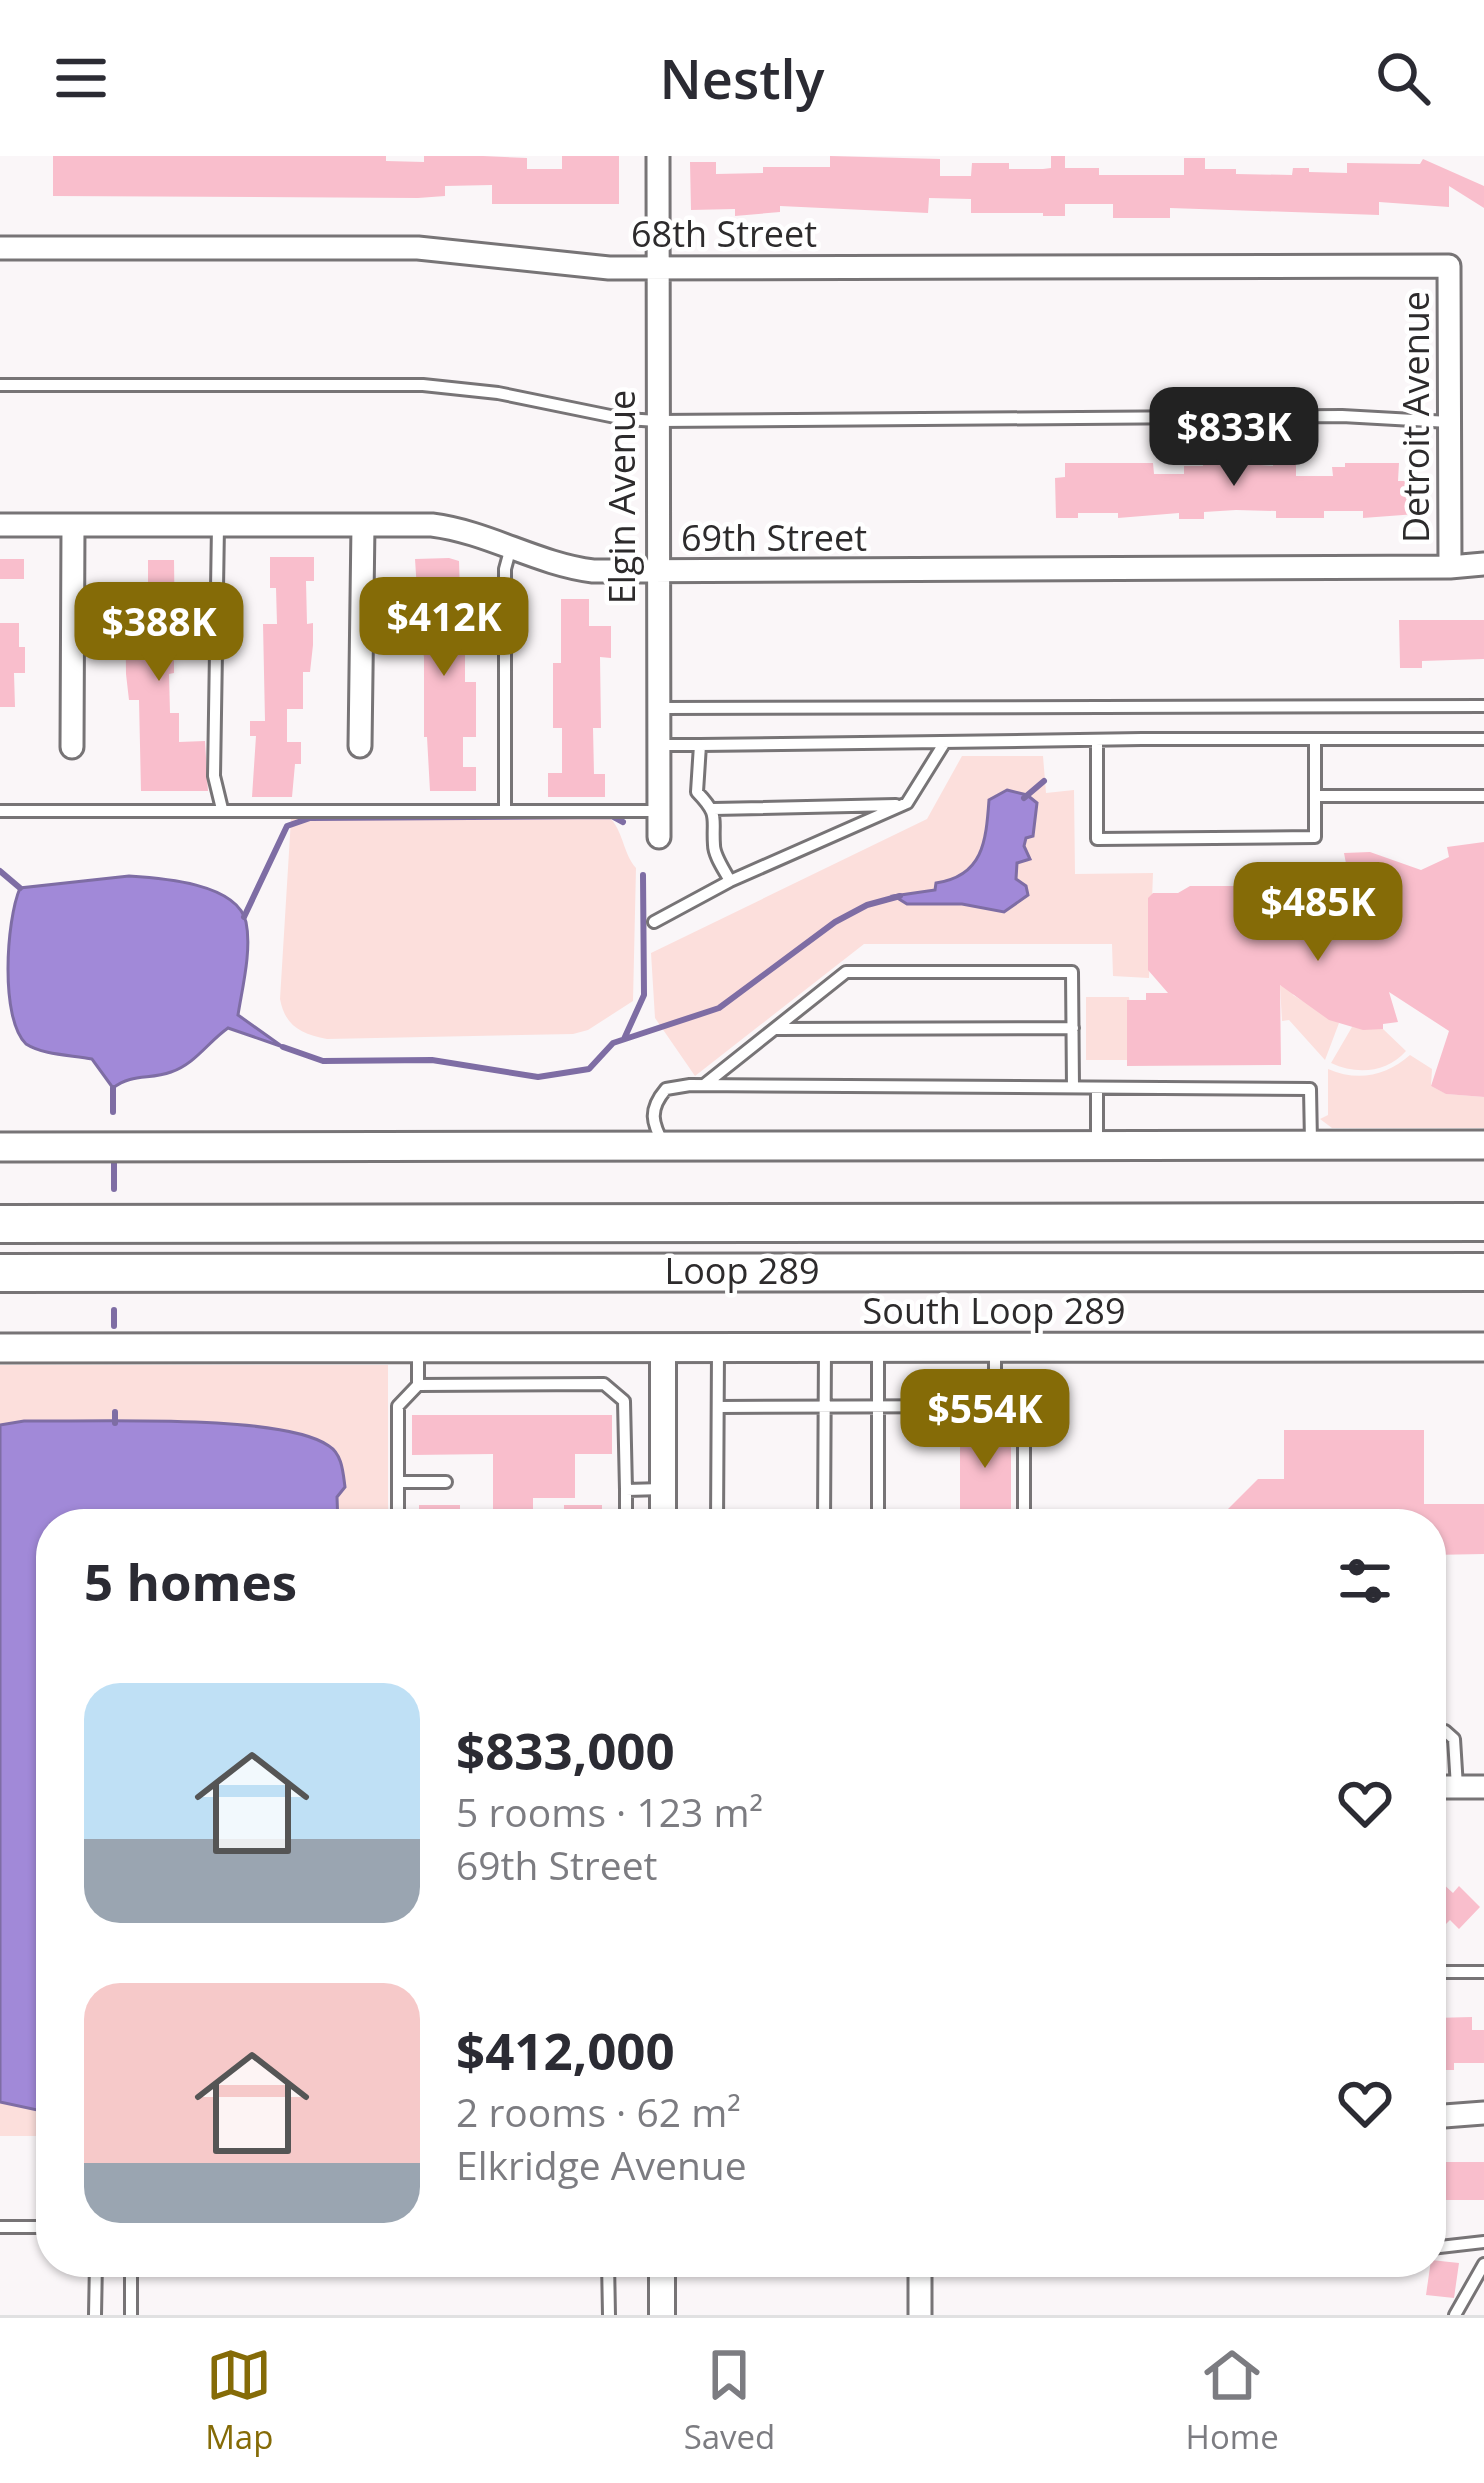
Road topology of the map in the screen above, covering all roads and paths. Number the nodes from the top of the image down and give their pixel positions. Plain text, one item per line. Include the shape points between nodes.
1 (658, 156) edge
2 (0, 248) edge
3 (1448, 266) joint
4 (658, 268) junction
5 (0, 385) edge
6 (658, 421) junction
7 (1449, 422) junction
8 (0, 525) edge
9 (73, 525) junction
10 (218, 525) junction
11 (363, 525) junction
12 (511, 547) junction
13 (1484, 564) edge
14 (1450, 567) junction
15 (658, 571) junction
16 (1484, 706) edge
17 (658, 708) junction
18 (1484, 739) edge
19 (1097, 740) junction
20 (1315, 740) junction
21 (945, 742) junction
22 (658, 745) junction
23 (700, 745) junction
24 (360, 746) dead end
25 (72, 747) dead end
26 (1315, 796) junction
27 (1484, 796) edge
28 (904, 805) junction
29 (713, 808) junction
30 (222, 809) junction
31 (506, 810) junction
32 (0, 811) edge
33 (658, 811) junction
34 (659, 837) dead end
35 (730, 881) junction
36 (654, 922) dead end
37 (1072, 1028) junction
38 (774, 1029) junction
39 (704, 1085) junction
40 (1073, 1087) junction
41 (1097, 1088) junction
42 (1311, 1145) junction
43 (1484, 1145) edge
44 (1097, 1146) junction
45 (0, 1147) edge
46 (664, 1147) junction
47 (1484, 1212) edge
48 (1397, 1222) junction
49 (1484, 1222) edge
50 (0, 1224) edge
51 (0, 1274) edge
52 (1475, 1274) edge
53 (824, 1347) junction
54 (878, 1347) junction
55 (995, 1347) junction
56 (1484, 1347) edge
57 (0, 1348) edge
58 (418, 1348) junction
59 (663, 1348) junction
60 (718, 1348) junction
61 (418, 1385) junction
62 (878, 1406) junction
63 (995, 1406) junction
64 (718, 1407) junction
65 (824, 1407) junction
66 (398, 1482) junction
67 (446, 1482) dead end
68 (663, 1489) junction
69 (626, 1490) junction
70 (398, 1509) edge
71 (626, 1509) edge
72 (663, 1509) edge
73 (717, 1509) edge
74 (824, 1509) edge
75 (878, 1509) edge
76 (1024, 1509) edge
77 (1446, 1732) edge
78 (1446, 1787) edge
79 (1457, 1787) junction
80 (1484, 1787) edge
81 (1446, 1972) edge
82 (1484, 1972) edge
83 (1484, 2113) edge
84 (1446, 2115) edge
85 (0, 2227) edge
86 (36, 2227) edge
87 (1484, 2242) edge
88 (1446, 2246) edge
89 (1484, 2264) edge
90 (96, 2277) edge
91 (130, 2277) edge
92 (608, 2277) edge
93 (662, 2277) edge
94 (920, 2277) edge
95 (95, 2315) edge
96 (131, 2315) edge
97 (609, 2315) edge
98 (662, 2315) edge
99 (920, 2315) edge
100 (1455, 2315) edge

1 - 4 street, Elgin Avenue
2 - 4 street, 68th Street via 418,248
3 - 4 street, 68th Street
3 - 7 street, Detroit Avenue
4 - 6 street, Elgin Avenue
5 - 6 lane via 423,385
6 - 7 lane
6 - 15 street, Elgin Avenue
7 - 14 street, Detroit Avenue
8 - 9 street, 69th Street
9 - 10 street, 69th Street
9 - 25 street
10 - 11 street, 69th Street
10 - 30 lane via 214,776
11 - 12 street, 69th Street via 448,527
11 - 24 street
12 - 15 street, 69th Street via 566,568
12 - 31 lane
13 - 14 street, 69th Street
14 - 15 street, 69th Street
15 - 17 street, Elgin Avenue
16 - 17 lane
17 - 22 street, Elgin Avenue
18 - 20 lane
19 - 20 lane
19 - 21 lane
19 - 26 lane via 1097,839 1315,837
20 - 26 lane
21 - 23 lane
21 - 28 lane
22 - 23 lane
22 - 33 street, Elgin Avenue
23 - 29 lane via 697,792
26 - 27 lane
28 - 29 lane
28 - 35 lane
29 - 35 lane via 713,847
30 - 31 lane
30 - 32 lane
31 - 33 lane
33 - 34 street, Elgin Avenue
35 - 36 lane
37 - 38 lane
37 - 38 lane via 1072,972 846,972
37 - 40 lane
38 - 39 lane
39 - 40 lane
39 - 46 lane via 676,1086 657,1099 653,1124
40 - 41 lane
41 - 42 lane via 1310,1089
41 - 44 lane
42 - 43 main road
42 - 44 main road
44 - 46 main road
45 - 46 main road
47 - 48 highway
48 - 49 highway, Loop 289
48 - 50 highway, Loop 289
51 - 52 highway, Loop 289
53 - 54 main road, South Loop 289
53 - 60 main road, South Loop 289
53 - 65 lane
54 - 55 main road, South Loop 289
54 - 62 lane
55 - 56 main road, South Loop 289
55 - 63 lane
57 - 58 main road, South Loop 289
58 - 59 main road, South Loop 289
58 - 61 lane
59 - 60 main road, South Loop 289
59 - 68 street
60 - 64 lane
61 - 66 lane via 398,1406
61 - 69 lane via 604,1384 624,1401
62 - 63 lane
62 - 65 lane
62 - 75 lane
63 - 76 lane via 1024,1406
64 - 65 lane
64 - 73 lane
65 - 74 lane
66 - 67 lane
66 - 70 lane
68 - 69 lane
68 - 72 street
69 - 71 lane
77 - 79 lane via 1454,1739
78 - 79 street
79 - 80 street
81 - 82 lane
83 - 84 street
85 - 86 lane
87 - 88 lane
89 - 100 lane
90 - 95 lane
91 - 96 lane
92 - 97 lane
93 - 98 street
94 - 99 street

